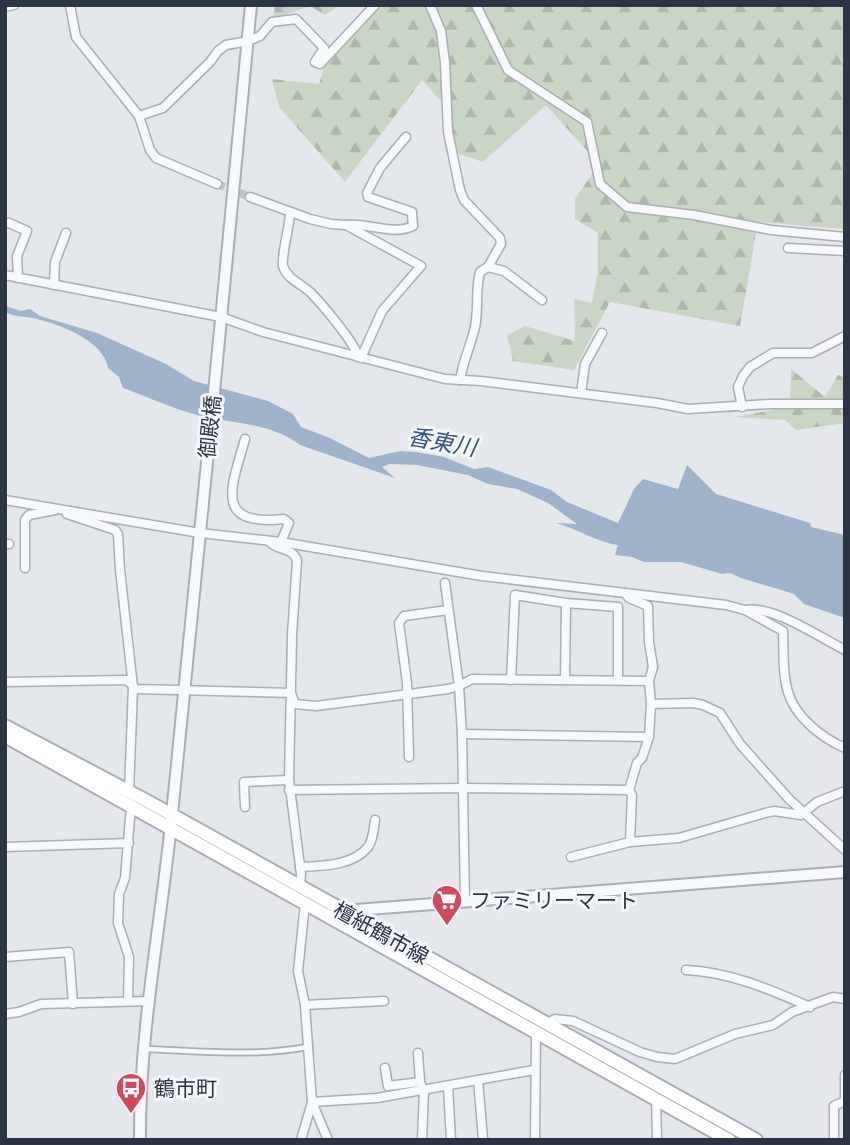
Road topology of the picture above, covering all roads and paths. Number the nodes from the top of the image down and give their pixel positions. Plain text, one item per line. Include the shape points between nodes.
1 (14, 5) edge
2 (70, 5) edge
3 (251, 5) edge
4 (375, 5) edge
5 (429, 5) edge
6 (476, 5) edge
7 (5, 7) edge
8 (248, 41) junction
9 (139, 116) junction
10 (406, 136) dead end
11 (218, 184) tunnel mouth
12 (250, 197) tunnel mouth
13 (290, 212) junction
14 (9, 223) dead end
15 (346, 225) junction
16 (66, 233) dead end
17 (845, 237) edge
18 (788, 248) dead end
19 (845, 251) edge
20 (488, 267) junction
21 (5, 275) edge
22 (18, 278) junction
23 (54, 285) junction
24 (542, 300) dead end
25 (221, 321) junction
26 (602, 333) dead end
27 (845, 336) edge
28 (360, 358) junction
29 (460, 380) junction
30 (582, 393) junction
31 (845, 404) edge
32 (741, 407) junction
33 (245, 439) dead end
34 (5, 500) edge
35 (60, 509) junction
36 (200, 531) junction
37 (281, 541) junction
38 (270, 542) junction
39 (25, 568) dead end
40 (445, 583) dead end
41 (626, 593) junction
42 (566, 603) junction
43 (448, 610) junction
44 (746, 610) junction
45 (845, 650) edge
46 (511, 680) junction
47 (565, 680) junction
48 (618, 680) junction
49 (649, 681) junction
50 (5, 682) edge
51 (459, 686) junction
52 (133, 687) junction
53 (184, 691) junction
54 (291, 693) junction
55 (407, 694) junction
56 (651, 704) junction
57 (5, 726) edge
58 (462, 734) junction
59 (5, 736) edge
60 (649, 737) junction
61 (845, 748) edge
62 (409, 757) dead end
63 (289, 780) junction
64 (464, 788) junction
65 (289, 790) junction
66 (629, 790) junction
67 (845, 791) edge
68 (129, 792) junction
69 (131, 806) junction
70 (244, 807) dead end
71 (803, 813) junction
72 (375, 820) dead end
73 (171, 822) junction
74 (630, 842) junction
75 (129, 843) junction
76 (5, 847) edge
77 (845, 850) edge
78 (571, 857) dead end
79 (300, 867) junction
80 (845, 872) edge
81 (300, 887) junction
82 (465, 901) junction
83 (305, 903) junction
84 (341, 911) junction
85 (320, 912) junction
86 (5, 957) edge
87 (686, 970) dead end
88 (845, 999) edge
89 (128, 1000) junction
90 (149, 1001) junction
91 (384, 1001) dead end
92 (73, 1003) junction
93 (305, 1005) junction
94 (810, 1007) junction
95 (5, 1014) edge
96 (541, 1028) junction
97 (307, 1047) junction
98 (145, 1049) junction
99 (418, 1053) dead end
100 (385, 1068) dead end
101 (534, 1070) junction
102 (845, 1075) edge
103 (478, 1080) junction
104 (420, 1082) junction
105 (448, 1086) junction
106 (424, 1091) junction
107 (656, 1098) junction
108 (312, 1102) junction
109 (482, 1139) edge
110 (140, 1140) edge
111 (300, 1140) edge
112 (328, 1140) edge
113 (422, 1140) edge
114 (451, 1140) edge
115 (535, 1140) edge
116 (657, 1140) edge
117 (729, 1140) edge
118 (756, 1140) edge
119 (834, 1140) edge

1 - 7 street
2 - 9 street via 76,37
3 - 8 street, 御殿橋
4 - 8 street via 320,64 315,62 324,48 296,19 272,22 260,36
5 - 20 street via 441,31 448,132 460,190 464,201 502,244
6 - 17 street via 508,70 587,122 600,184 627,207
8 - 9 street via 226,45 163,108
8 - 25 street, 御殿橋
9 - 11 street via 156,158
10 - 15 street via 367,193 412,212 412,226
12 - 13 street
13 - 15 street
13 - 28 street via 284,269 349,337
14 - 22 street via 27,231 17,256
15 - 28 street via 421,266 382,311
16 - 23 street via 55,262
18 - 19 street
20 - 24 street via 504,271
20 - 29 street via 480,272 476,285 475,325
21 - 22 street
22 - 23 street
23 - 25 street
25 - 28 street
25 - 36 street, 御殿橋
26 - 30 street via 585,364
27 - 32 street via 812,353 773,353 750,367 738,387
28 - 29 street
29 - 30 street
30 - 32 street via 688,409
31 - 32 street
33 - 37 street via 232,490 233,504 248,519 284,519 289,523
34 - 35 street
35 - 36 street
35 - 39 street via 29,515 25,520
35 - 52 street via 118,534
36 - 38 street
36 - 53 street, 御殿橋
37 - 38 street
37 - 41 street via 482,576
38 - 54 street via 297,559
40 - 43 street
41 - 44 street
41 - 49 street via 648,606 653,667
42 - 46 street via 515,595
42 - 47 street
42 - 48 street via 618,607
43 - 51 street
43 - 55 street via 404,616 399,623
44 - 45 street via 755,608 786,619
44 - 61 street via 783,631 788,692 799,713 815,730
46 - 47 street
46 - 51 street via 472,679
47 - 48 street
48 - 49 street
49 - 56 street
50 - 52 street via 127,680
51 - 55 street
51 - 58 street
52 - 53 street
52 - 68 street
53 - 54 street
53 - 73 street, 御殿橋
54 - 55 street via 295,704 316,706
54 - 63 street
55 - 62 street
56 - 60 street
56 - 71 street via 693,703 720,713 740,744
57 - 68 main road, 檀紙鶴市線
58 - 60 street
58 - 64 street
59 - 69 main road, 檀紙鶴市線
60 - 66 street
63 - 65 street
63 - 70 street via 244,782
64 - 65 street
64 - 66 street
64 - 82 street
65 - 79 street
66 - 74 street
67 - 71 street
68 - 73 main road, 檀紙鶴市線
69 - 73 main road, 檀紙鶴市線
69 - 75 street
71 - 74 street via 765,813 679,838
71 - 77 street
72 - 79 street via 369,846 356,857
73 - 81 main road, 檀紙鶴市線
73 - 83 main road, 檀紙鶴市線
73 - 90 street, 御殿橋
74 - 78 street
75 - 76 street
75 - 89 street via 118,923 129,957
79 - 81 street
80 - 82 street
81 - 84 main road, 檀紙鶴市線
82 - 84 street
83 - 85 main road, 檀紙鶴市線
83 - 93 street via 298,971
84 - 85 street
84 - 96 main road, 檀紙鶴市線
85 - 96 main road, 檀紙鶴市線
86 - 92 street via 69,952
87 - 94 street via 712,971
88 - 94 street via 833,997
89 - 90 street
89 - 92 street
90 - 98 street, 御殿橋
91 - 93 street
92 - 95 street via 41,1004
93 - 97 street
94 - 96 street via 792,1012 773,1026 735,1034 675,1059 640,1052 573,1021 555,1019
96 - 101 street
96 - 107 main road, 檀紙鶴市線
96 - 118 main road, 檀紙鶴市線
97 - 98 lane via 254,1053
97 - 108 street
98 - 110 street, 御殿橋
99 - 104 street
100 - 104 street via 388,1086
101 - 103 street
101 - 115 street
102 - 119 street via 845,1101 834,1105
103 - 105 street
103 - 109 street
104 - 106 street
105 - 106 street
105 - 114 street
106 - 108 street
106 - 113 street
107 - 116 street
107 - 117 main road, 檀紙鶴市線
108 - 111 street
108 - 112 street

